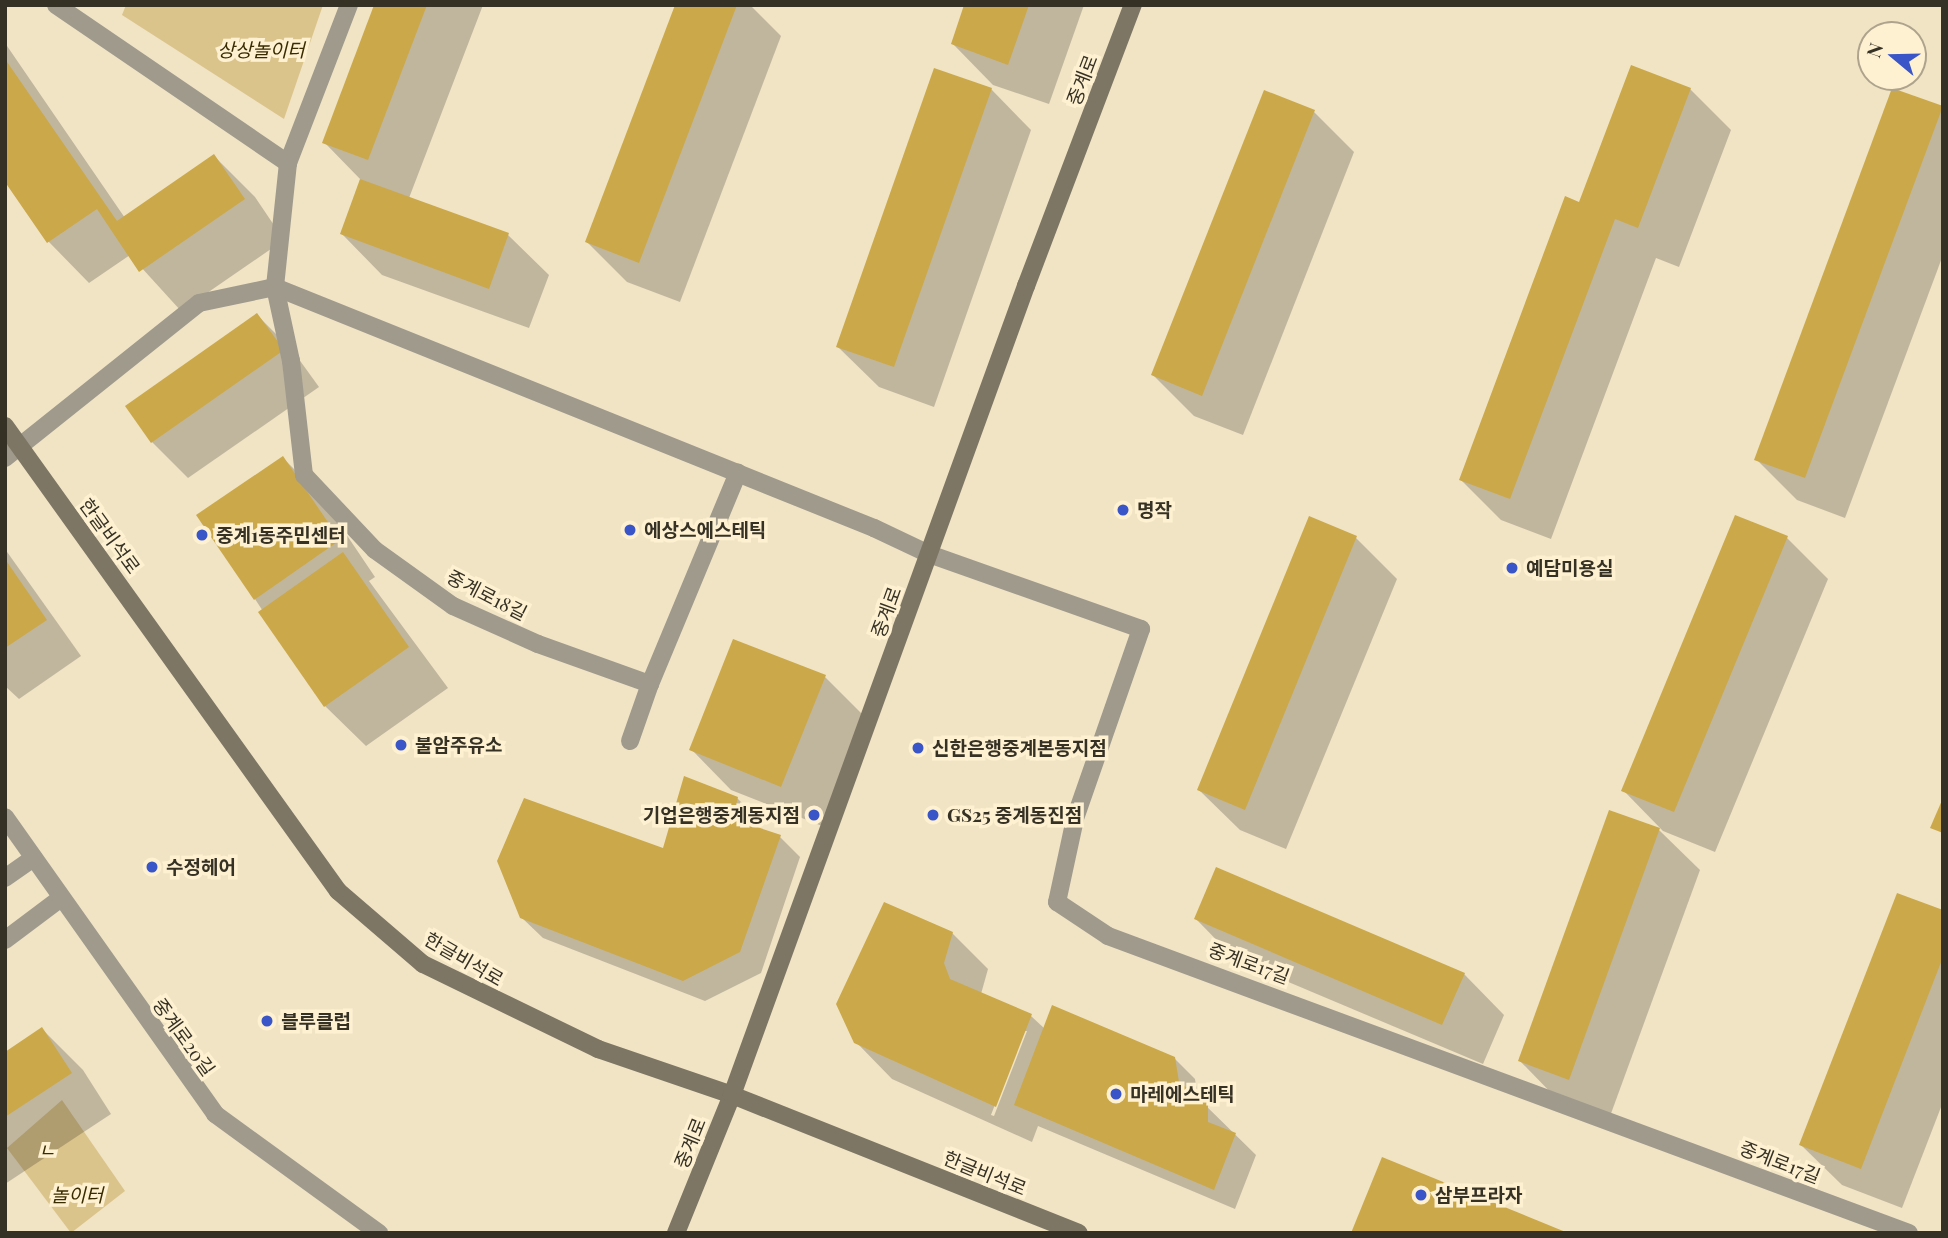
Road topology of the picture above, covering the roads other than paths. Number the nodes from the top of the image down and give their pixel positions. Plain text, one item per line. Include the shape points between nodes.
1 (56, 5) edge
2 (349, 5) edge
3 (1133, 5) edge
4 (288, 163) junction
5 (275, 287) junction
6 (5, 426) edge
7 (20, 447) junction
8 (5, 458) edge
9 (738, 473) junction
10 (929, 554) junction
11 (650, 684) junction
12 (630, 741) dead end
13 (5, 817) edge
14 (34, 858) junction
15 (5, 878) edge
16 (61, 898) junction
17 (5, 940) edge
18 (732, 1095) junction
19 (379, 1233) edge
20 (676, 1233) edge
21 (1078, 1233) edge
22 (1909, 1233) edge

1 - 4 street
2 - 4 street, 중계로18길
3 - 10 main road, 중계로
4 - 5 street, 중계로18길
5 - 7 street via 199,303
5 - 9 street
5 - 11 street, 중계로18길 via 291,361 304,475 375,550 453,606 538,644
6 - 7 main road, 한글비석로
7 - 8 street
7 - 18 main road, 한글비석로 via 283,818 361,913 424,964 470,990 597,1049
9 - 10 street
9 - 11 street
10 - 18 main road, 중계로
10 - 22 street, 중계로17길 via 1141,629 1075,819 1057,902 1108,936
11 - 12 street
13 - 14 street, 중계로20길
14 - 15 street
14 - 16 street, 중계로20길
16 - 17 street
16 - 19 street, 중계로20길 via 215,1114
18 - 20 main road, 중계로
18 - 21 main road, 한글비석로

